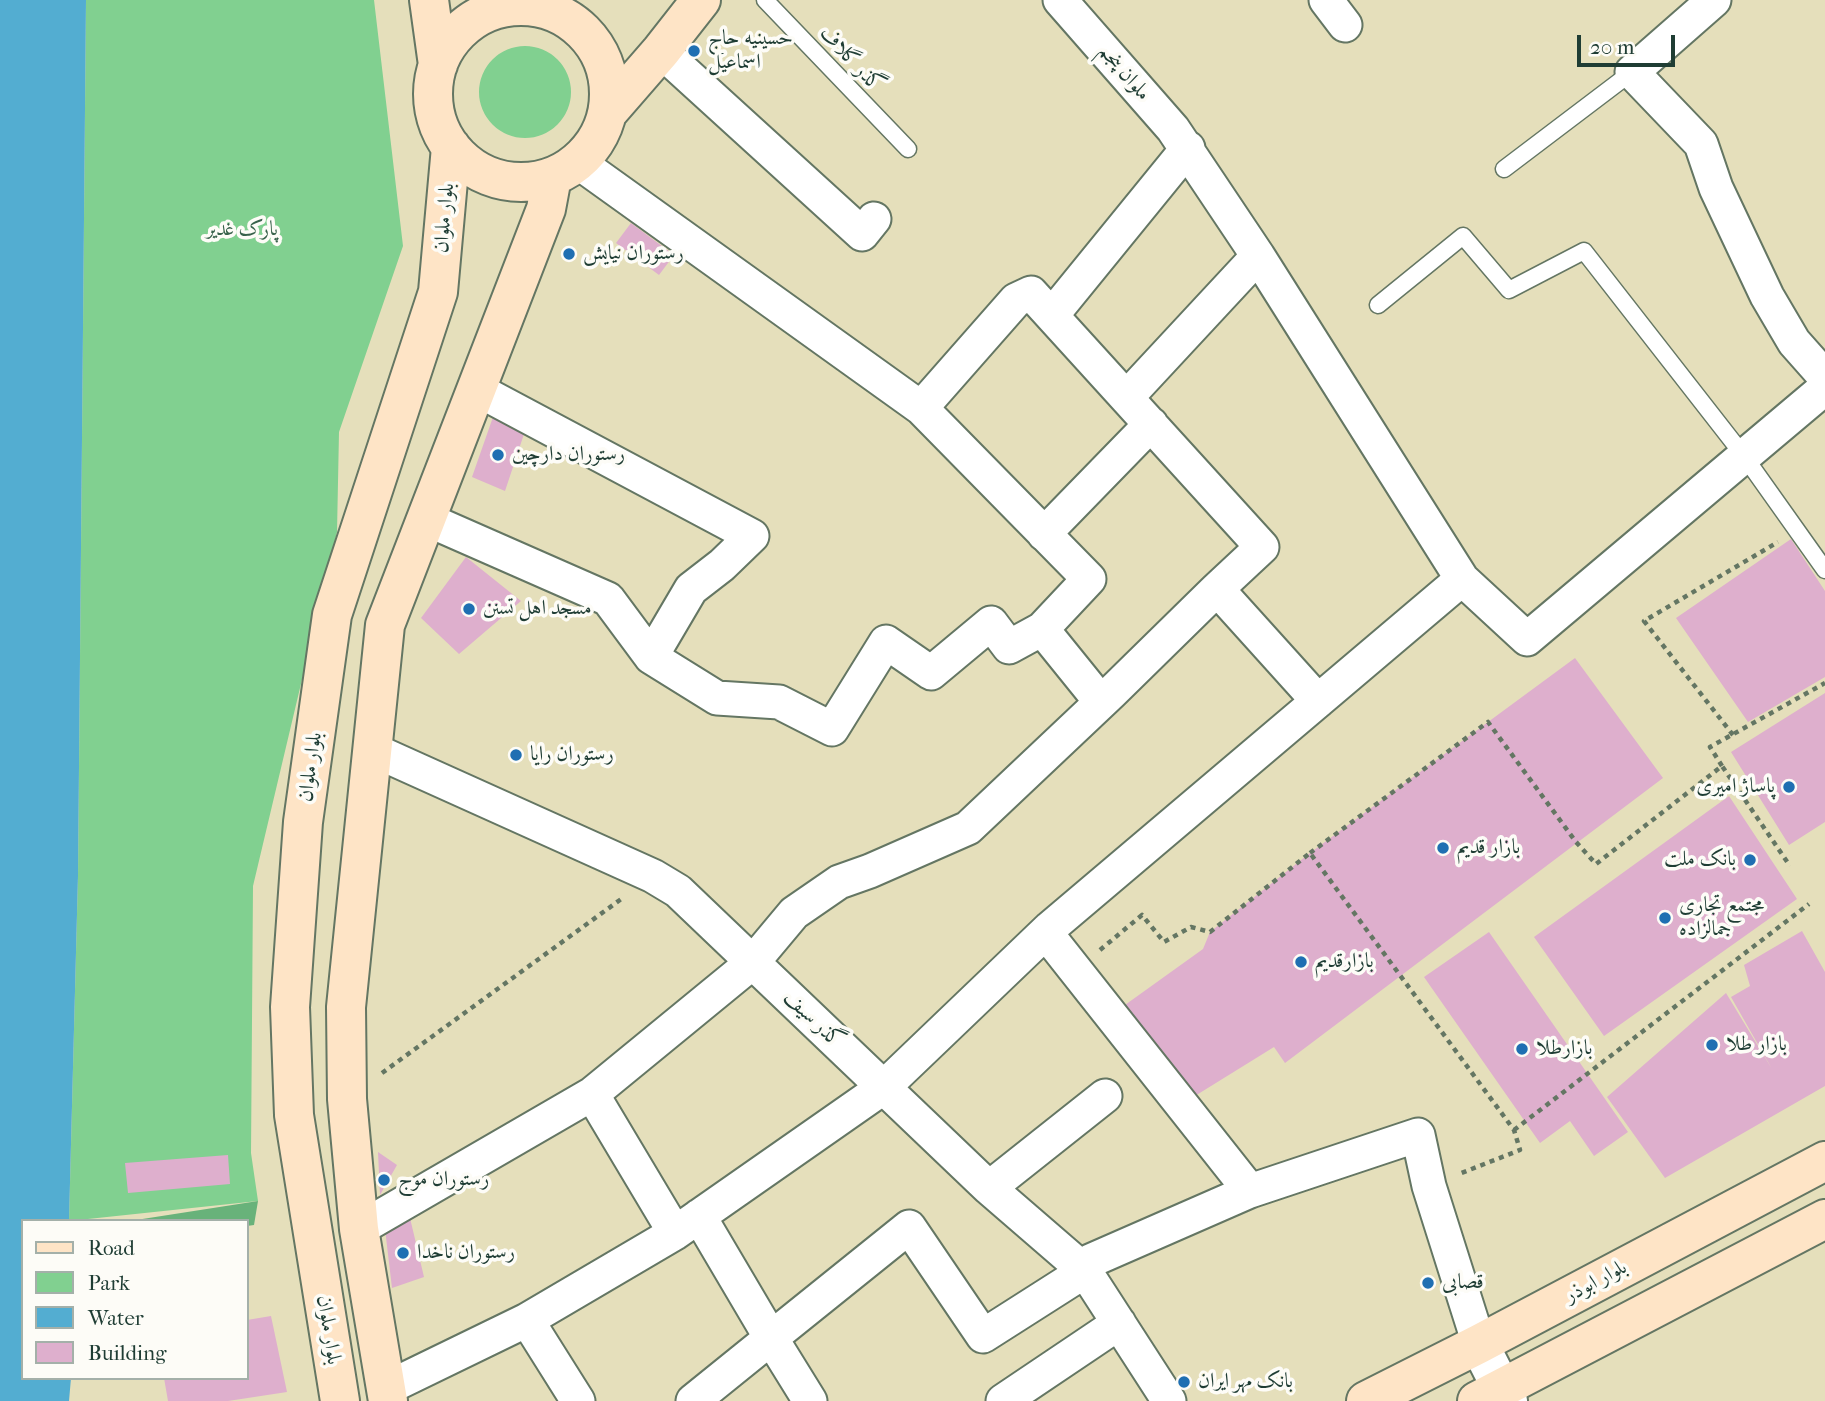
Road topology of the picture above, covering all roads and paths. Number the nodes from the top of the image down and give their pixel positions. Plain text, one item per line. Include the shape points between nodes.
1 (429, 0) edge
2 (701, 0) edge
3 (765, 0) edge
4 (1060, 0) edge
5 (1714, 0) edge
6 (548, 4) edge
7 (661, 51) junction
8 (438, 65) junction
9 (1632, 72) junction
10 (608, 112) junction
11 (451, 147) junction
12 (1188, 148) junction
13 (908, 149) dead end
14 (1504, 169) dead end
15 (565, 170) junction
16 (874, 219) dead end
17 (1258, 257) junction
18 (1378, 306) dead end
19 (1052, 315) junction
20 (1825, 377) edge
21 (1825, 388) edge
22 (476, 389) junction
23 (1127, 397) junction
24 (921, 408) junction
25 (1151, 424) junction
26 (1744, 456) junction
27 (426, 519) junction
28 (1797, 531) junction
29 (1044, 534) junction
30 (1825, 570) edge
31 (1462, 579) junction
32 (1217, 589) junction
33 (1042, 628) junction
34 (651, 657) junction
35 (1825, 683) edge
36 (1318, 701) junction
37 (1101, 702) junction
38 (1733, 734) junction
39 (371, 749) junction
40 (1722, 766) junction
41 (1310, 853) junction
42 (1790, 866) dead end
43 (653, 876) junction
44 (1809, 904) dead end
45 (1046, 933) junction
46 (753, 962) junction
47 (1076, 970) junction
48 (884, 1087) junction
49 (592, 1094) junction
50 (1105, 1096) dead end
51 (347, 1099) junction
52 (1514, 1130) junction
53 (1825, 1161) edge
54 (1429, 1186) junction
55 (989, 1188) junction
56 (1250, 1191) junction
57 (1825, 1219) edge
58 (687, 1224) junction
59 (359, 1229) junction
60 (1085, 1270) junction
61 (527, 1320) junction
62 (1119, 1323) junction
63 (771, 1338) junction
64 (1479, 1345) junction
65 (386, 1395) edge
66 (1495, 1397) edge
67 (340, 1401) edge
68 (578, 1401) edge
69 (693, 1401) edge
70 (810, 1401) edge
71 (1003, 1401) edge
72 (1169, 1401) edge
73 (1366, 1401) edge

1 - 8 main road
2 - 7 main road
3 - 13 lane, گذر گلاف
4 - 12 street, ملوان پنجم
5 - 9 street
6 - 8 main road via 500,7 473,19 452,39
6 - 10 main road via 589,37 607,72
7 - 10 main road
7 - 16 street via 862,234
8 - 11 main road via 433,93 437,121
9 - 14 lane
9 - 20 street via 1701,144 1721,200 1767,296 1794,342
10 - 15 main road via 597,140
11 - 15 main road via 471,166 496,179 524,182
11 - 67 main road, بلوار ملوان via 438,292 332,615 303,822 290,1007 294,1115
12 - 17 street, ملوان پنجم
12 - 19 street
15 - 22 main road
15 - 24 street
17 - 23 street
17 - 31 street, ملوان پنجم
18 - 26 lane via 1464,236 1509,290 1584,251
19 - 23 street
19 - 24 street via 1031,293 1016,300
21 - 26 street
22 - 27 main road
22 - 34 street via 752,536 691,589
23 - 25 street
24 - 29 street
25 - 29 street
25 - 32 street via 1262,547
26 - 28 lane
26 - 31 street, ملوان پنجم via 1527,639
27 - 34 street via 608,599
27 - 39 main road via 385,625
28 - 30 lane
28 - 38 path via 1644,621
29 - 33 street via 1089,579
31 - 36 street
32 - 36 street
32 - 37 street
33 - 34 street via 1009,647 991,624 931,673 886,642 832,729 779,702 717,698
33 - 37 street
35 - 38 path
36 - 45 street
37 - 46 street via 968,828 839,882 794,913
38 - 40 path via 1710,747
39 - 43 street, گذر سیف
39 - 51 main road via 346,1007
40 - 41 path via 1596,864 1488,722
40 - 42 path
41 - 47 path via 1210,932 1191,927 1164,942 1142,915
41 - 52 path
43 - 46 street, گذر سیف via 678,891
43 - 51 path
44 - 52 path
45 - 47 street
45 - 48 street
46 - 48 street, گذر سیف
46 - 49 street
47 - 56 street
48 - 55 street, گذر سیف
48 - 58 street
49 - 58 street
49 - 59 street
50 - 55 street
51 - 59 main road
52 - 54 path via 1520,1150
53 - 64 main road, بلوار ابوذر
54 - 56 street via 1418,1135
54 - 64 street
55 - 60 street, گذر سیف
56 - 60 street via 1090,1261
57 - 66 main road
58 - 61 street
58 - 63 street
59 - 65 main road
60 - 62 street, گذر سیف
60 - 63 street via 983,1336 909,1227
61 - 65 street
61 - 68 street
62 - 71 street
62 - 72 street, گذر سیف
63 - 69 street
63 - 70 street
64 - 66 street
64 - 73 main road, بلوار ابوذر

